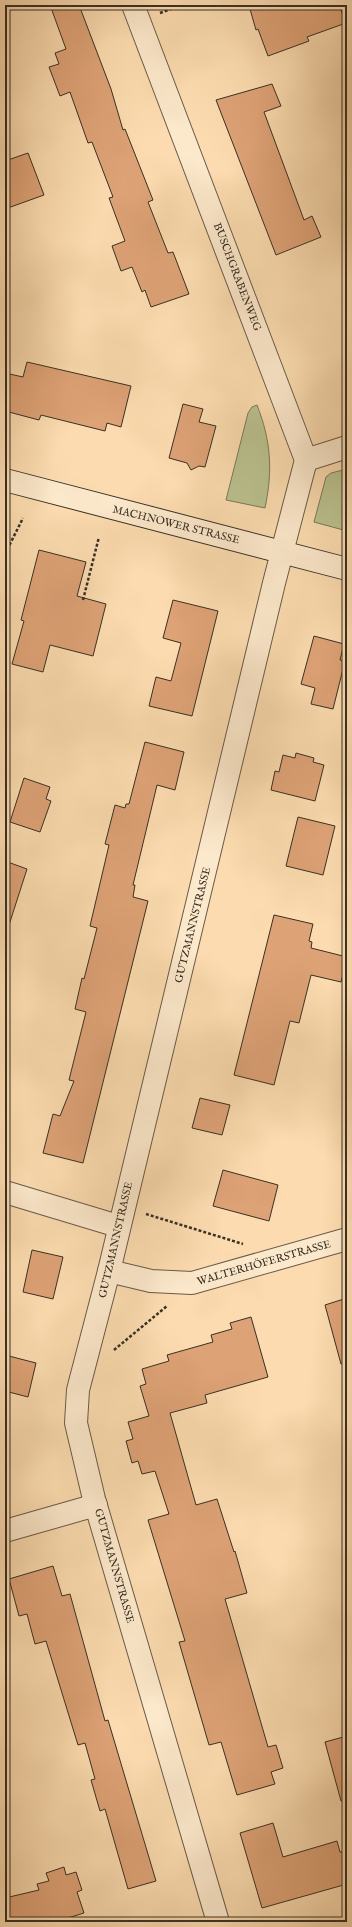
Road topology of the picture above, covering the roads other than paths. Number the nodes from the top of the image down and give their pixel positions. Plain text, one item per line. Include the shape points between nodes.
1 (133, 5) edge
2 (347, 447) edge
3 (306, 460) junction
4 (5, 480) edge
5 (283, 552) junction
6 (347, 569) edge
7 (5, 1192) edge
8 (118, 1226) junction
9 (347, 1239) edge
10 (109, 1271) junction
11 (96, 1505) junction
12 (5, 1531) edge
13 (217, 1922) edge

1 - 3 street, BUSCHGRABENWEG
2 - 3 street
3 - 5 street
4 - 5 street, MACHNOWER STRASSE
5 - 6 street, MACHNOWER STRASSE
5 - 8 street, GUTZMANNSTRASSE
7 - 8 street
8 - 10 street, GUTZMANNSTRASSE
9 - 10 street, WALTERHÖFERSTRASSE via 192,1284 152,1281
10 - 11 street, GUTZMANNSTRASSE via 78,1390 76,1423
11 - 12 street
11 - 13 street, GUTZMANNSTRASSE

